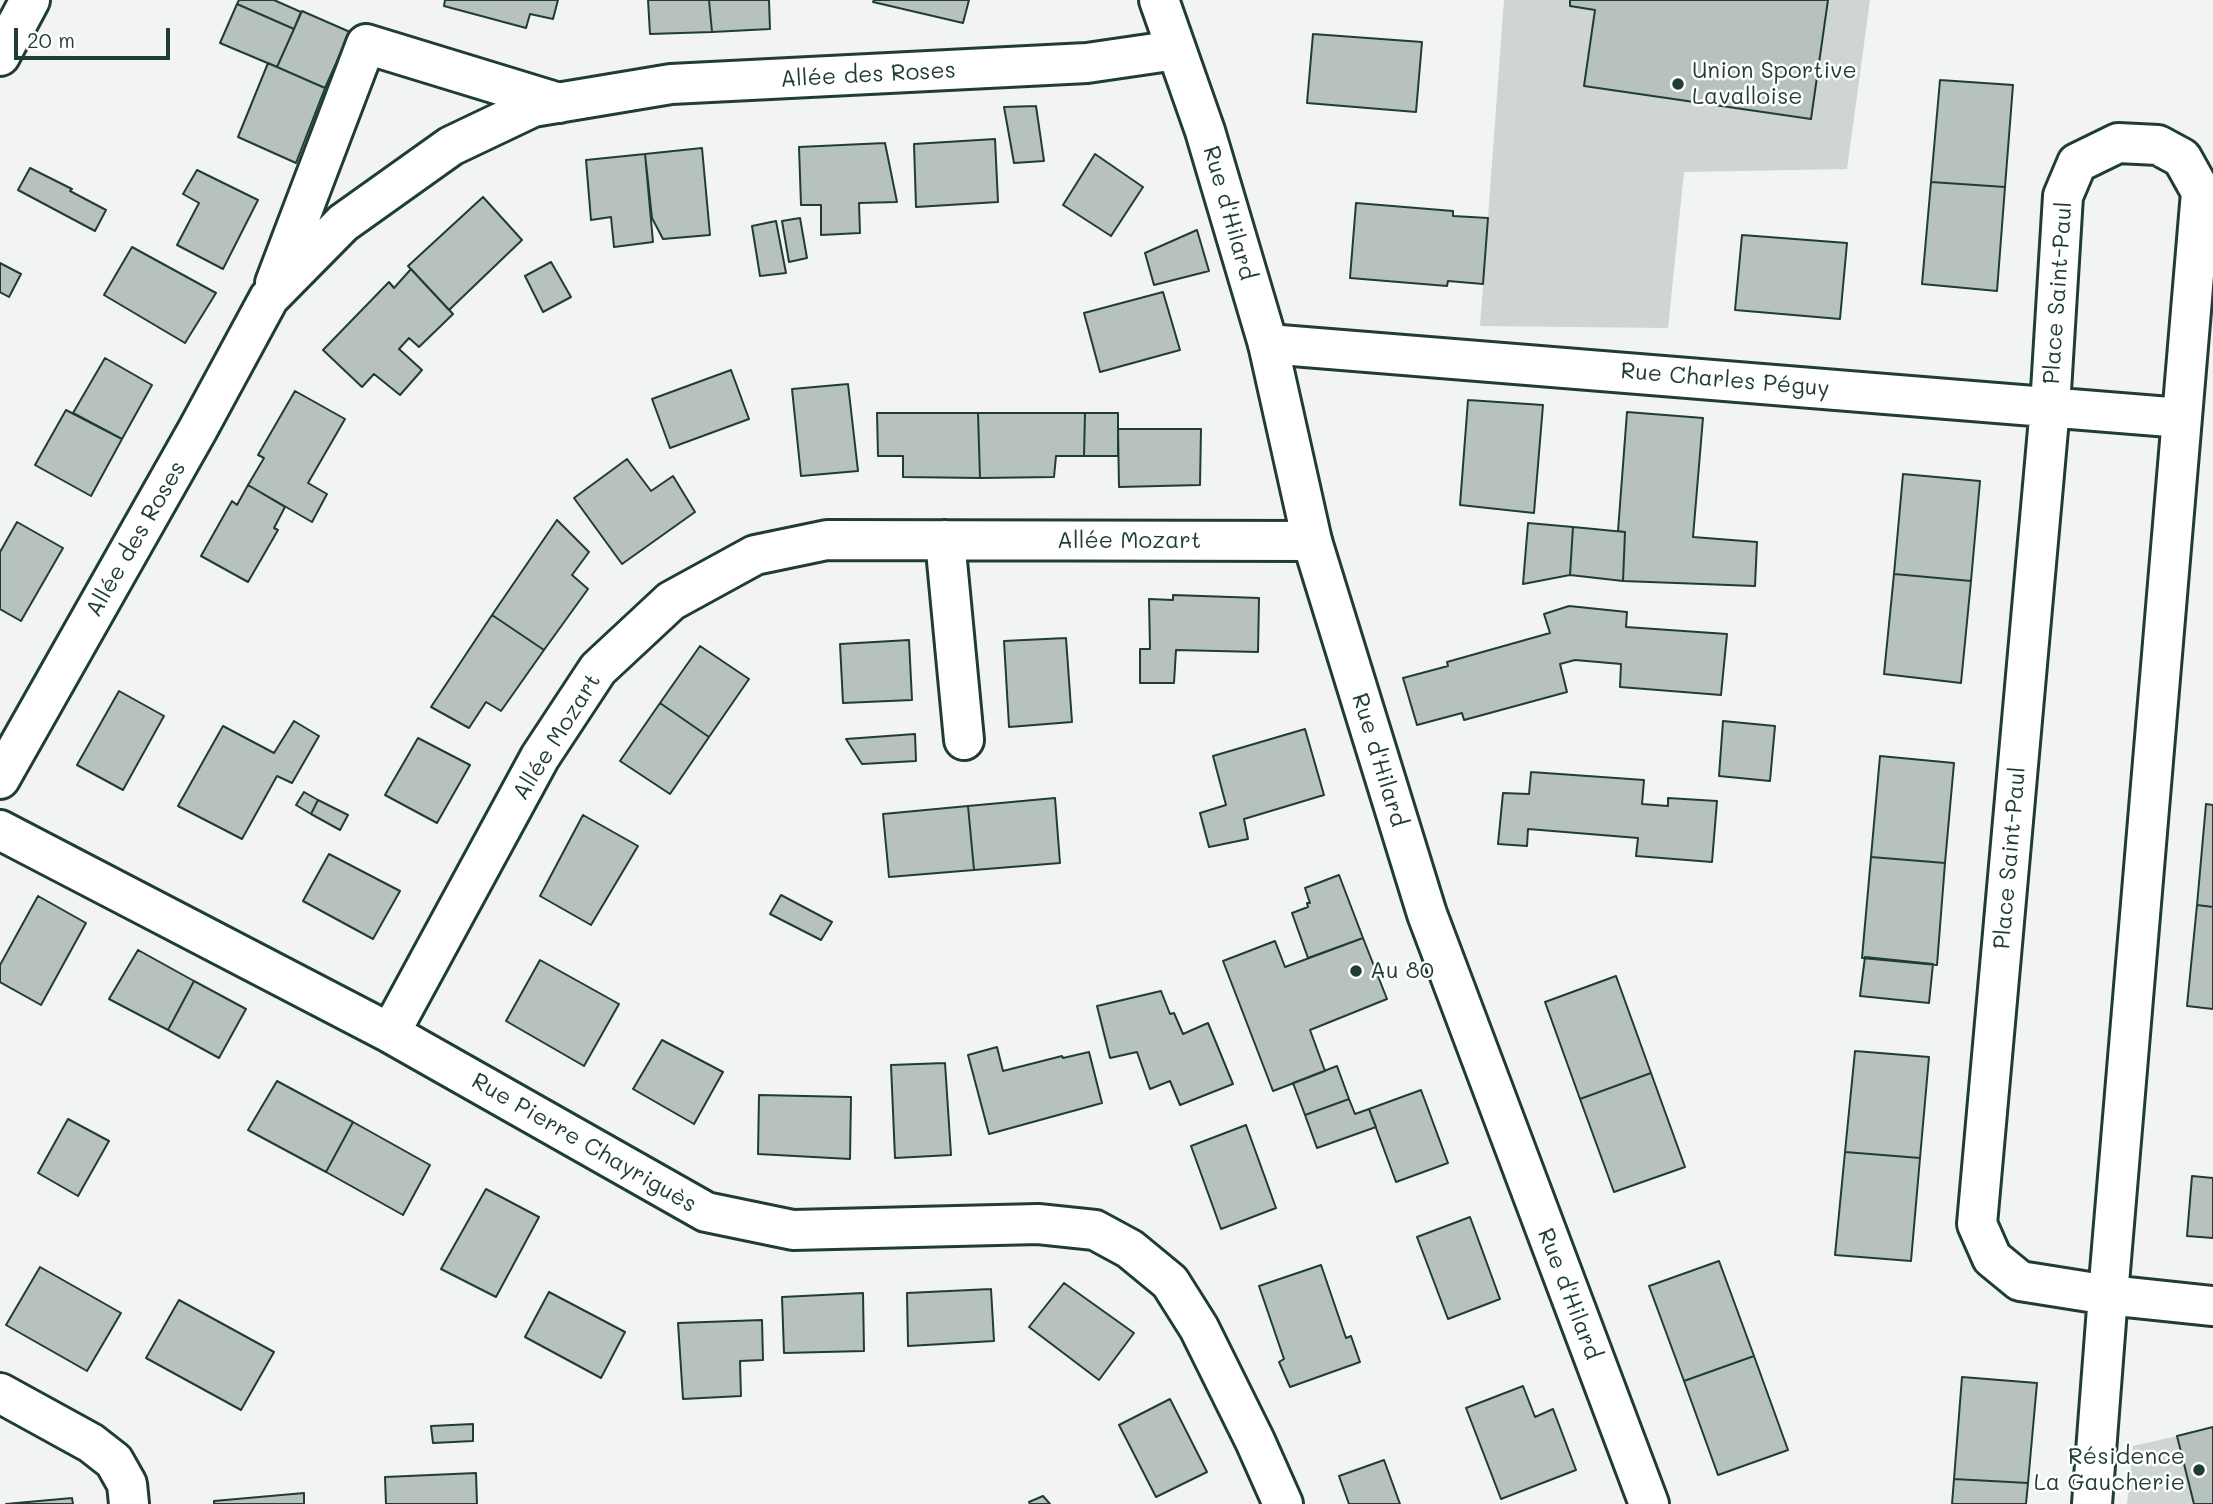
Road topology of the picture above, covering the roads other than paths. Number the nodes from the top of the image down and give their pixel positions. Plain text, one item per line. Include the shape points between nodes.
1 (30, 0) edge
2 (1159, 0) edge
3 (1176, 50) junction
4 (0, 56) edge
5 (561, 103) junction
6 (269, 298) junction
7 (1268, 344) junction
8 (2050, 407) junction
9 (2182, 418) junction
10 (945, 540) junction
11 (1312, 541) junction
12 (964, 740) dead end
13 (0, 779) edge
14 (0, 830) edge
15 (390, 1033) junction
16 (2108, 1295) junction
17 (2213, 1306) edge
18 (0, 1393) edge
19 (129, 1504) edge
20 (1283, 1504) edge
21 (1649, 1504) edge
22 (2092, 1504) edge

1 - 4 street
2 - 3 street, Rue d'Hilard
3 - 5 street, Allée des Roses via 1087,63 671,84
3 - 7 street, Rue d'Hilard
5 - 6 street, Allée des Roses via 533,107 451,146 343,223
5 - 6 street, Allée des Roses via 366,44
6 - 13 street, Allée des Roses
7 - 8 street, Rue Charles Péguy
7 - 11 street, Rue d'Hilard
8 - 9 street, Rue Charles Péguy
8 - 9 street, Place Saint-Paul via 2063,196 2077,163 2118,143 2158,145 2182,158 2201,192
8 - 16 street, Place Saint-Paul via 1976,1224 1992,1258 2020,1281
9 - 16 street, Place Saint-Paul
10 - 11 street, Allée Mozart
10 - 12 street
10 - 15 street, Allée Mozart via 827,540 755,555 671,601 598,669 540,757
11 - 21 street, Rue d'Hilard via 1427,915
14 - 15 street, Rue Pierre Chayriguès
15 - 20 street, Rue Pierre Chayriguès via 706,1212 793,1230 1038,1224 1096,1230 1130,1249 1170,1282 1199,1328
16 - 17 street
16 - 22 street
18 - 19 street via 91,1443 114,1461 127,1484

